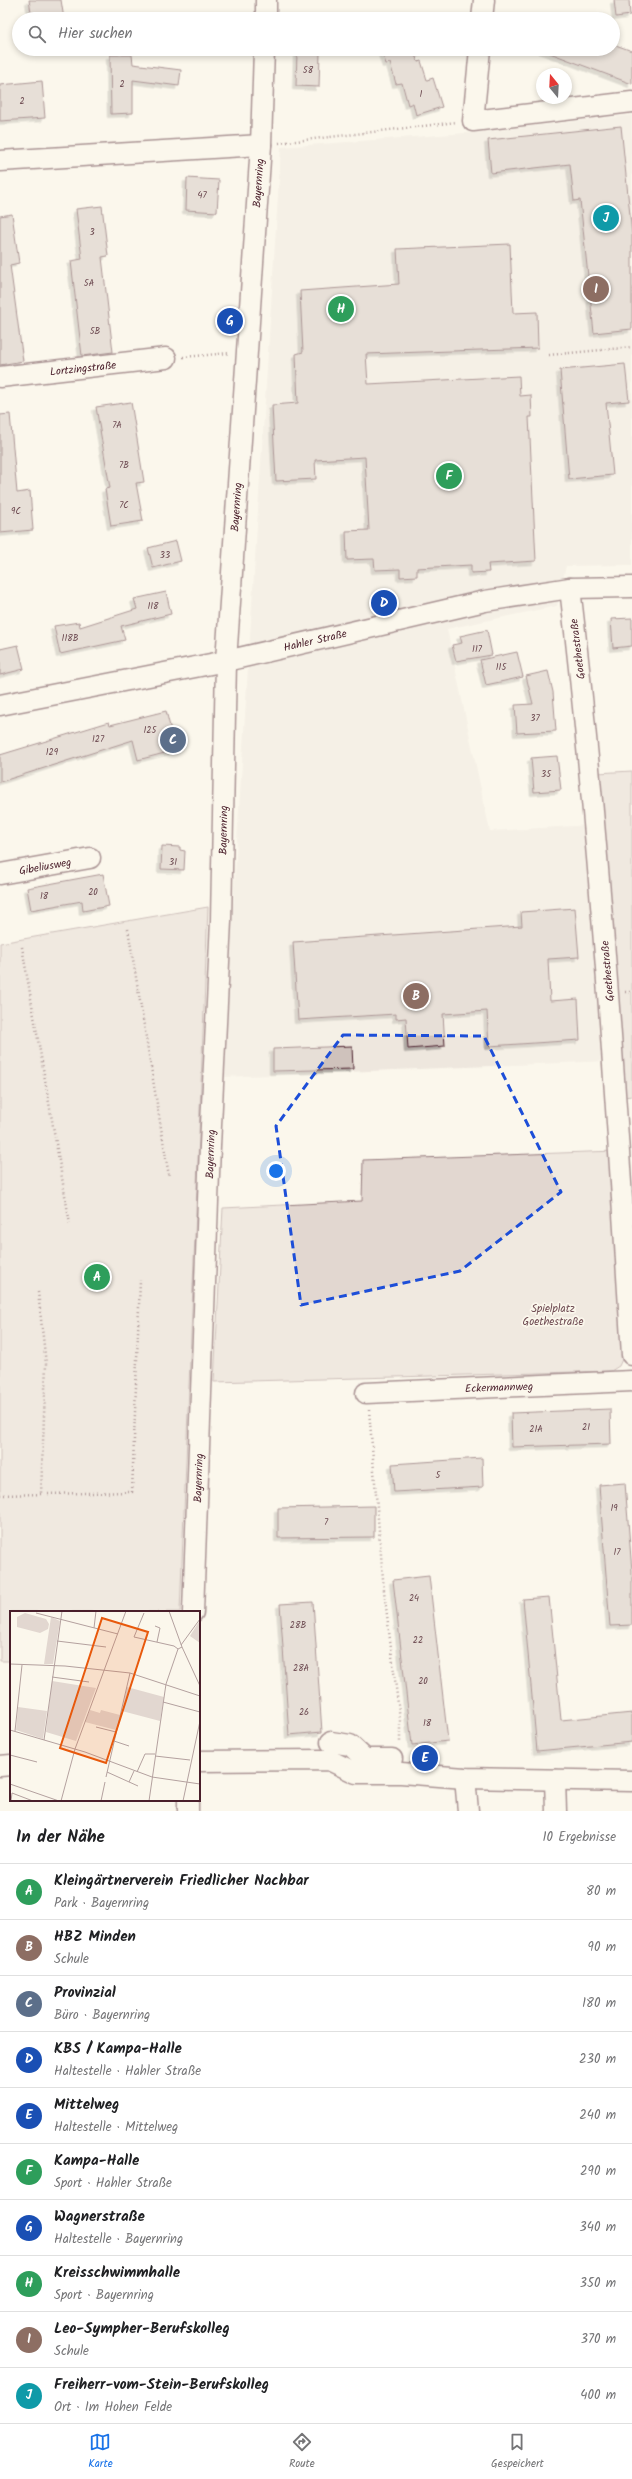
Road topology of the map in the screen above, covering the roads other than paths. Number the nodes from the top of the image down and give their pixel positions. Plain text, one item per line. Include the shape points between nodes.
1 (266, 0) edge
2 (484, 0) edge
3 (266, 12) edge
4 (483, 12) edge
5 (264, 56) edge
6 (479, 56) edge
7 (632, 102) edge
8 (261, 145) junction
9 (0, 161) edge
10 (166, 358) road end
11 (0, 377) edge
12 (632, 587) edge
13 (570, 588) junction
14 (226, 661) junction
15 (0, 705) edge
16 (90, 858) dead end
17 (0, 874) edge
18 (631, 1335) edge
19 (632, 1355) edge
20 (632, 1382) edge
21 (366, 1393) road end
22 (193, 1611) edge
23 (331, 1742) dead end
24 (200, 1761) edge
25 (401, 1766) junction
26 (465, 1778) junction
27 (555, 1780) junction
28 (632, 1781) edge
29 (468, 1811) edge
30 (556, 1811) edge

1 - 3 street
2 - 4 street
5 - 8 street, Bayernring
6 - 7 street via 473,121
8 - 9 street
8 - 14 street, Bayernring
10 - 11 street, Lortzingstraße
12 - 13 street, Hahler Straße
13 - 14 street, Hahler Straße via 485,601
13 - 18 street, Goethestraße via 586,727 609,992
14 - 15 street, Hahler Straße
14 - 22 street, Bayernring via 221,921 210,1138
16 - 17 street, Gibeliusweg
18 - 19 street, Goethestraße
20 - 21 street, Eckermannweg
23 - 25 street via 350,1745 365,1759
24 - 25 street via 329,1760 356,1773
25 - 26 street
26 - 27 street
26 - 29 street
27 - 28 street
27 - 30 street

